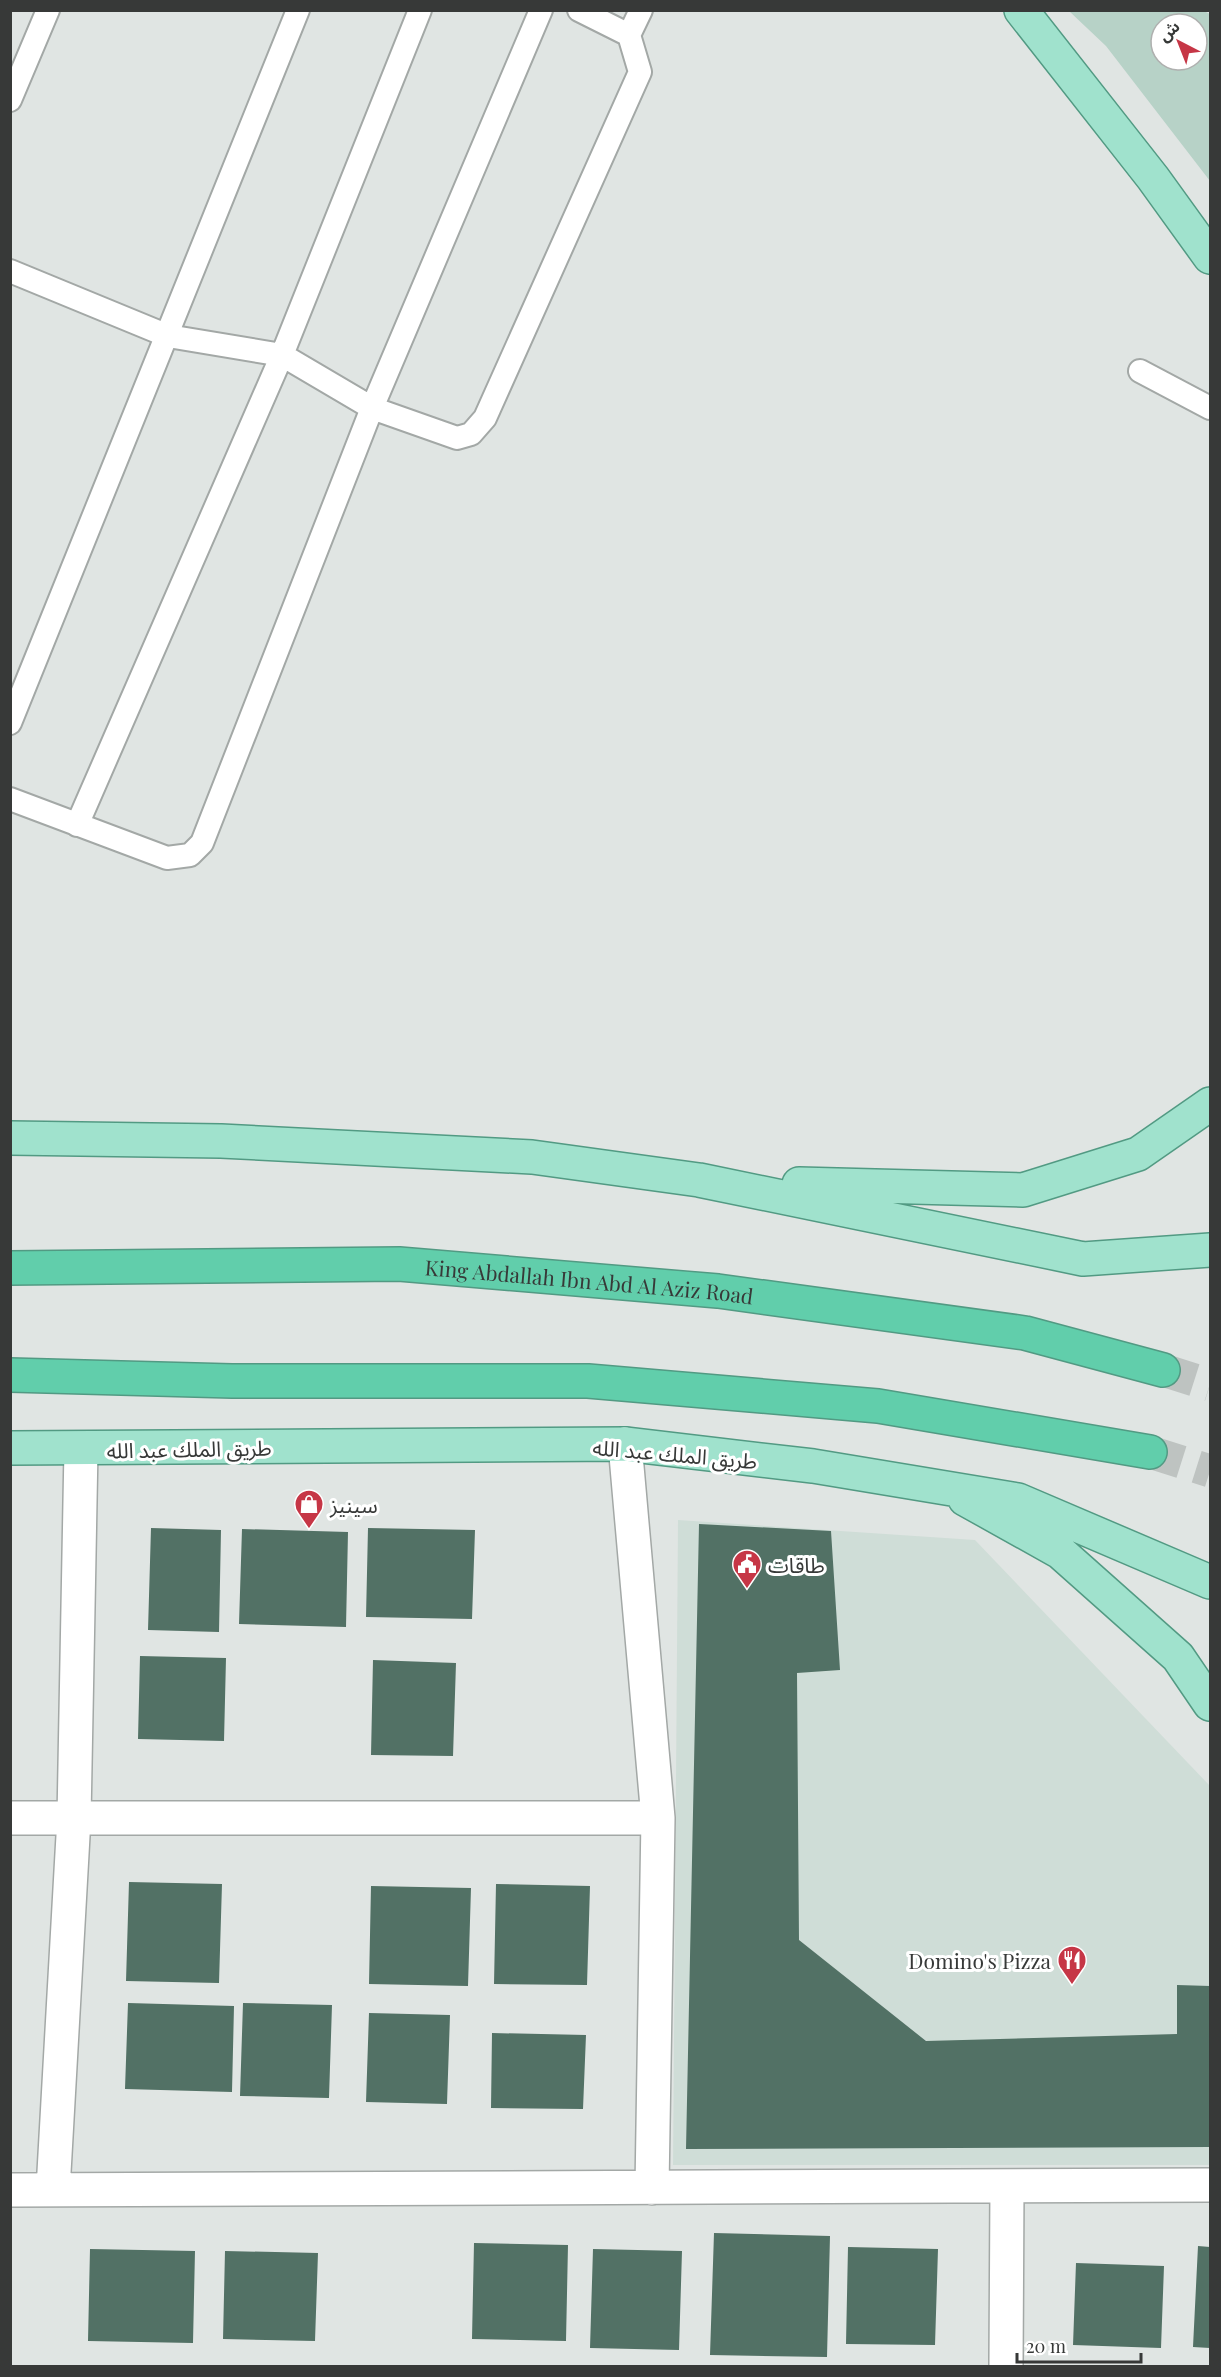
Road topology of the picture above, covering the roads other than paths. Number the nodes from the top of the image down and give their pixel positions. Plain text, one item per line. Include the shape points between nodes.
1 (48, 10) edge
2 (298, 10) edge
3 (420, 10) edge
4 (541, 10) edge
5 (579, 10) edge
6 (641, 10) edge
7 (1021, 10) edge
8 (629, 34) junction
9 (10, 100) edge
10 (1210, 257) edge
11 (10, 271) edge
12 (168, 336) junction
13 (282, 355) junction
14 (1140, 371) dead end
15 (372, 408) junction
16 (1210, 408) edge
17 (10, 723) edge
18 (10, 799) edge
19 (77, 825) junction
20 (1210, 1104) edge
21 (10, 1138) edge
22 (699, 1180) junction
23 (1210, 1250) edge
24 (10, 1268) edge
25 (1163, 1370) tunnel mouth
26 (10, 1375) edge
27 (232, 1381) junction
28 (10, 1395) edge
29 (625, 1444) junction
30 (10, 1448) edge
31 (81, 1449) junction
32 (1150, 1452) tunnel mouth
33 (945, 1488) junction
34 (1210, 1582) edge
35 (1210, 1704) edge
36 (10, 1818) edge
37 (74, 1818) junction
38 (658, 1818) junction
39 (1210, 2185) edge
40 (1007, 2186) junction
41 (652, 2188) junction
42 (10, 2190) edge
43 (53, 2190) junction
44 (1006, 2367) edge

1 - 9 lane
2 - 12 lane
3 - 13 lane
4 - 15 lane
5 - 8 lane
6 - 8 lane
7 - 10 main road
8 - 15 lane via 640,72 484,418 471,434 457,438
11 - 12 lane
12 - 13 lane
12 - 17 lane
13 - 15 lane
13 - 19 lane
14 - 16 lane
15 - 19 lane via 202,843 190,855 167,858
18 - 19 lane
20 - 22 main road via 1138,1154 1023,1191
21 - 22 main road via 221,1141 532,1157
22 - 23 main road via 1083,1259
24 - 25 highway, King Abdallah Ibn Abd Al Aziz Road via 399,1264 718,1291 1025,1333
26 - 27 highway
27 - 28 highway
27 - 32 highway via 588,1381 878,1406
29 - 31 main road, طريق الملك عبد الله
29 - 33 main road, طريق الملك عبد الله
29 - 38 street
30 - 31 main road, طريق الملك عبد الله
31 - 37 street
33 - 34 main road, طريق الملك عبد الله via 1018,1500
33 - 35 main road via 1060,1552 1178,1657
36 - 37 street
37 - 38 street
37 - 43 street
38 - 41 street
39 - 40 street
40 - 41 street
40 - 44 street
41 - 43 street
42 - 43 street

